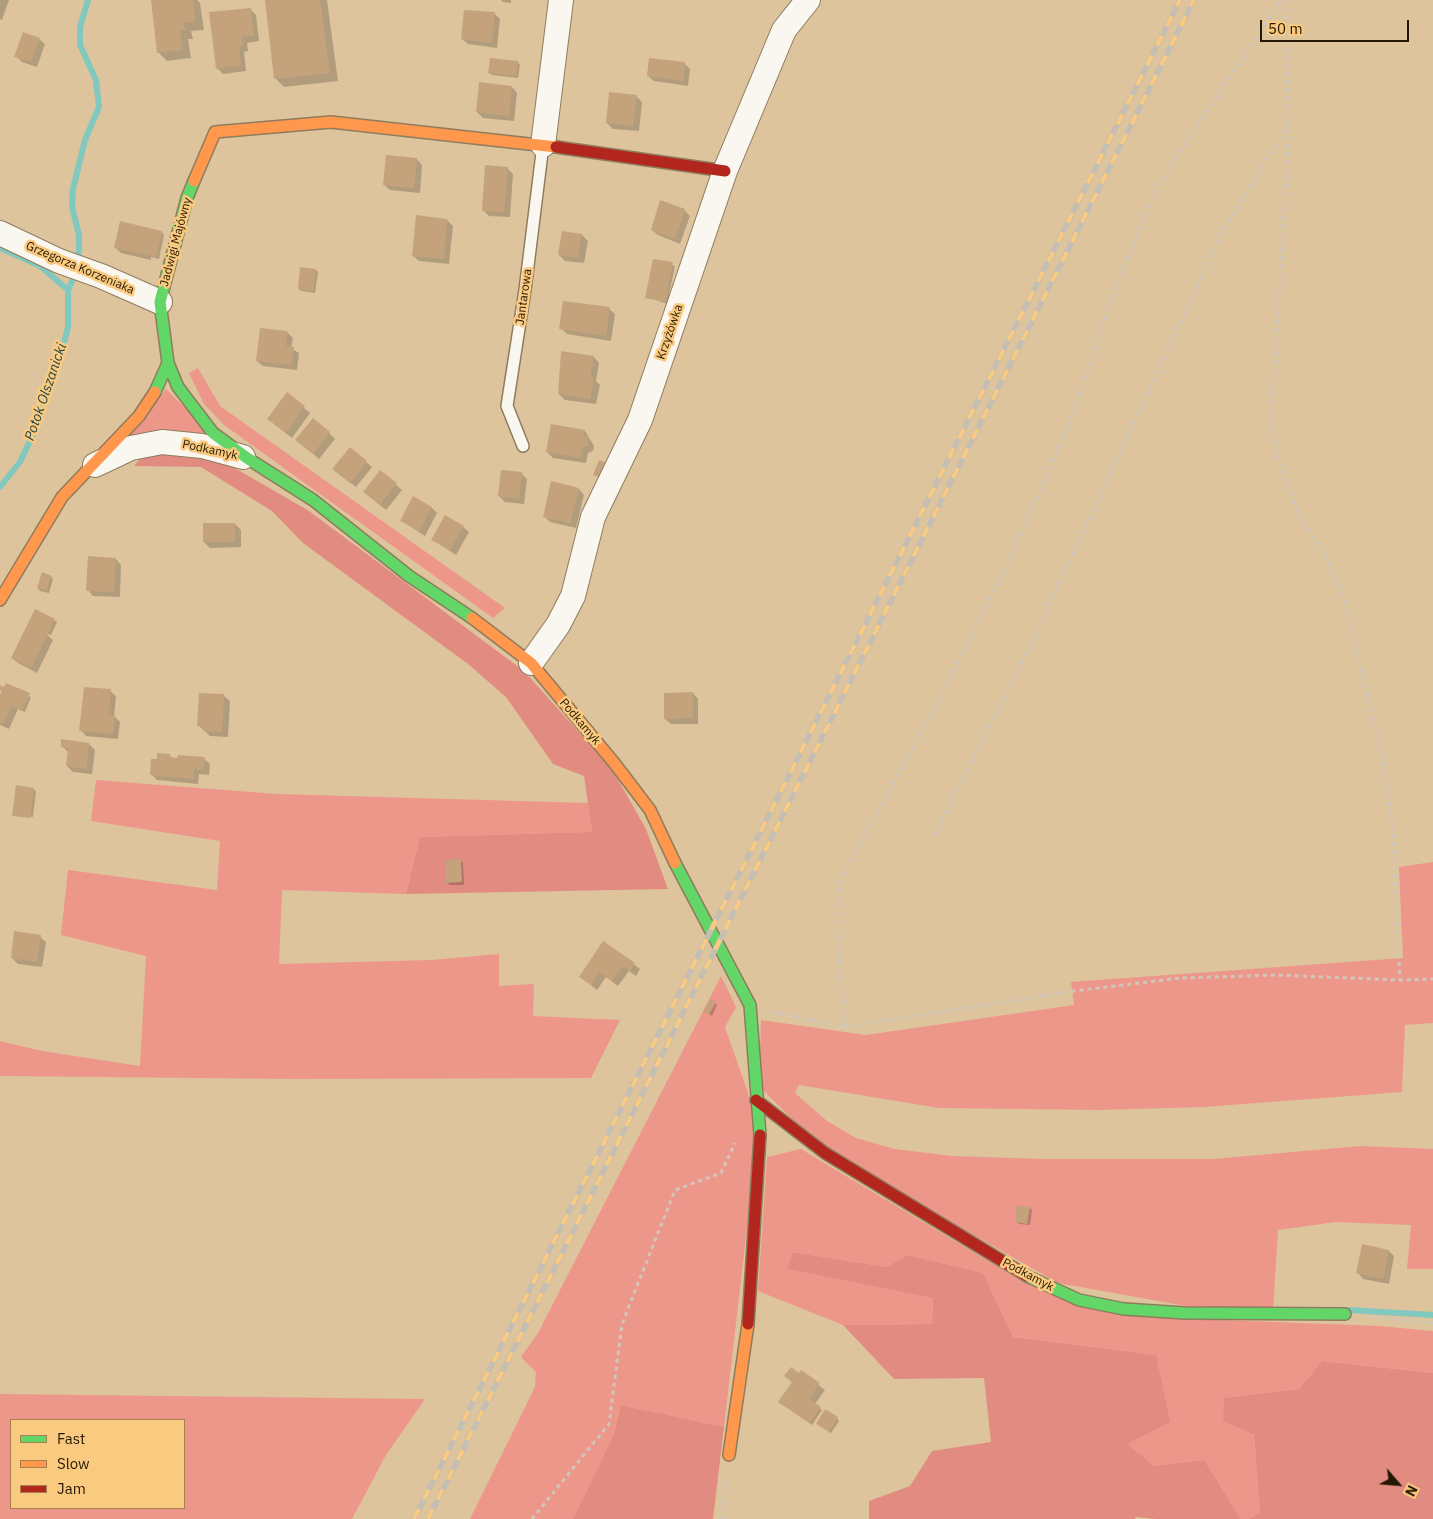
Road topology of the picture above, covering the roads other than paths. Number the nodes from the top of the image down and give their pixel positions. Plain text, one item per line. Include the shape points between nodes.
1 (561, 0) edge
2 (808, 0) edge
3 (543, 145) junction
4 (725, 172) junction
5 (0, 233) edge
6 (160, 302) junction
7 (168, 363) junction
8 (524, 446) dead end
9 (247, 458) junction
10 (89, 468) junction
11 (0, 600) edge
12 (531, 663) junction
13 (756, 1100) junction
14 (1346, 1314) road end
15 (729, 1455) road end

1 - 3 street, Jantarowa
2 - 4 street, Krzyżówka via 784,30
3 - 4 street
3 - 6 street, Jadwigi Majówny via 331,122 215,132 187,198
3 - 8 lane, Jantarowa via 526,290 507,406
4 - 12 street, Krzyżówka via 640,420 593,516 573,596 558,625
5 - 6 street, Grzegorza Korzeniaka
6 - 7 street, Jadwigi Majówny
7 - 9 street, Podkamyk via 178,388 192,408 213,433
7 - 10 street via 139,416
9 - 10 street, Podkamyk via 202,446 162,442 131,448
9 - 12 street, Podkamyk via 313,500 409,576 493,632
10 - 11 street via 62,497
12 - 13 street, Podkamyk via 650,810 687,888 750,1005
13 - 14 street, Podkamyk via 825,1153 1031,1279 1079,1300 1133,1310
13 - 15 street, Podkamyk via 760,1132 751,1306

